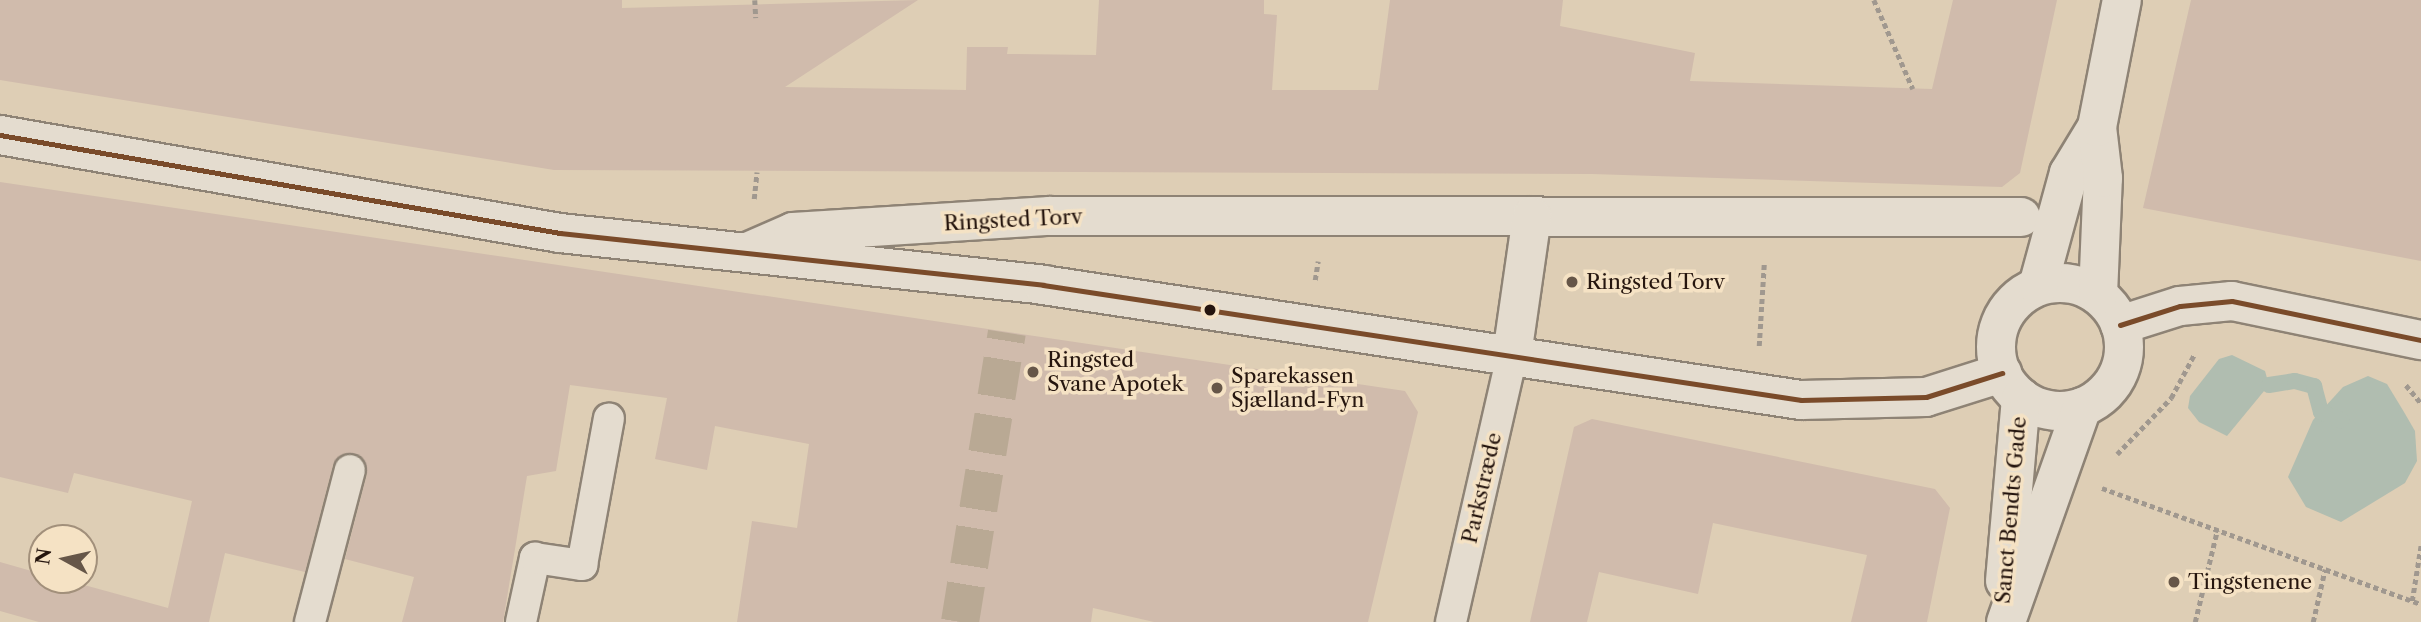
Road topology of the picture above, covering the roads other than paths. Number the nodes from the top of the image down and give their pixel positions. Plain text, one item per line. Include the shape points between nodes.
1 (2122, 0) edge
2 (2097, 127) junction
3 (0, 135) edge
4 (1532, 216) junction
5 (2021, 217) dead end
6 (750, 251) junction
7 (2038, 286) junction
8 (2109, 310) junction
9 (2421, 340) edge
10 (1512, 355) junction
11 (2011, 385) junction
12 (2082, 407) junction
13 (609, 418) dead end
14 (350, 470) dead end
15 (310, 622) edge
16 (521, 622) edge
17 (1451, 622) edge
18 (2004, 622) edge

1 - 2 street
2 - 7 street via 2068,173
2 - 8 street
3 - 6 street via 560,233
4 - 5 street, Ringsted Torv
4 - 6 street, Ringsted Torv via 1036,217 793,232
4 - 10 street
6 - 10 street via 1308,323
7 - 8 street via 2069,283
7 - 11 street via 2001,322 1996,356
8 - 9 street via 2232,301
8 - 12 street via 2122,364 2099,397
10 - 11 street via 1838,404
10 - 17 lane, Parkstræde
11 - 12 street via 2062,411
11 - 18 street, Sanct Bendts Gade
12 - 18 street, Sanct Bendts Gade
13 - 16 lane via 582,565 536,558
14 - 15 lane

